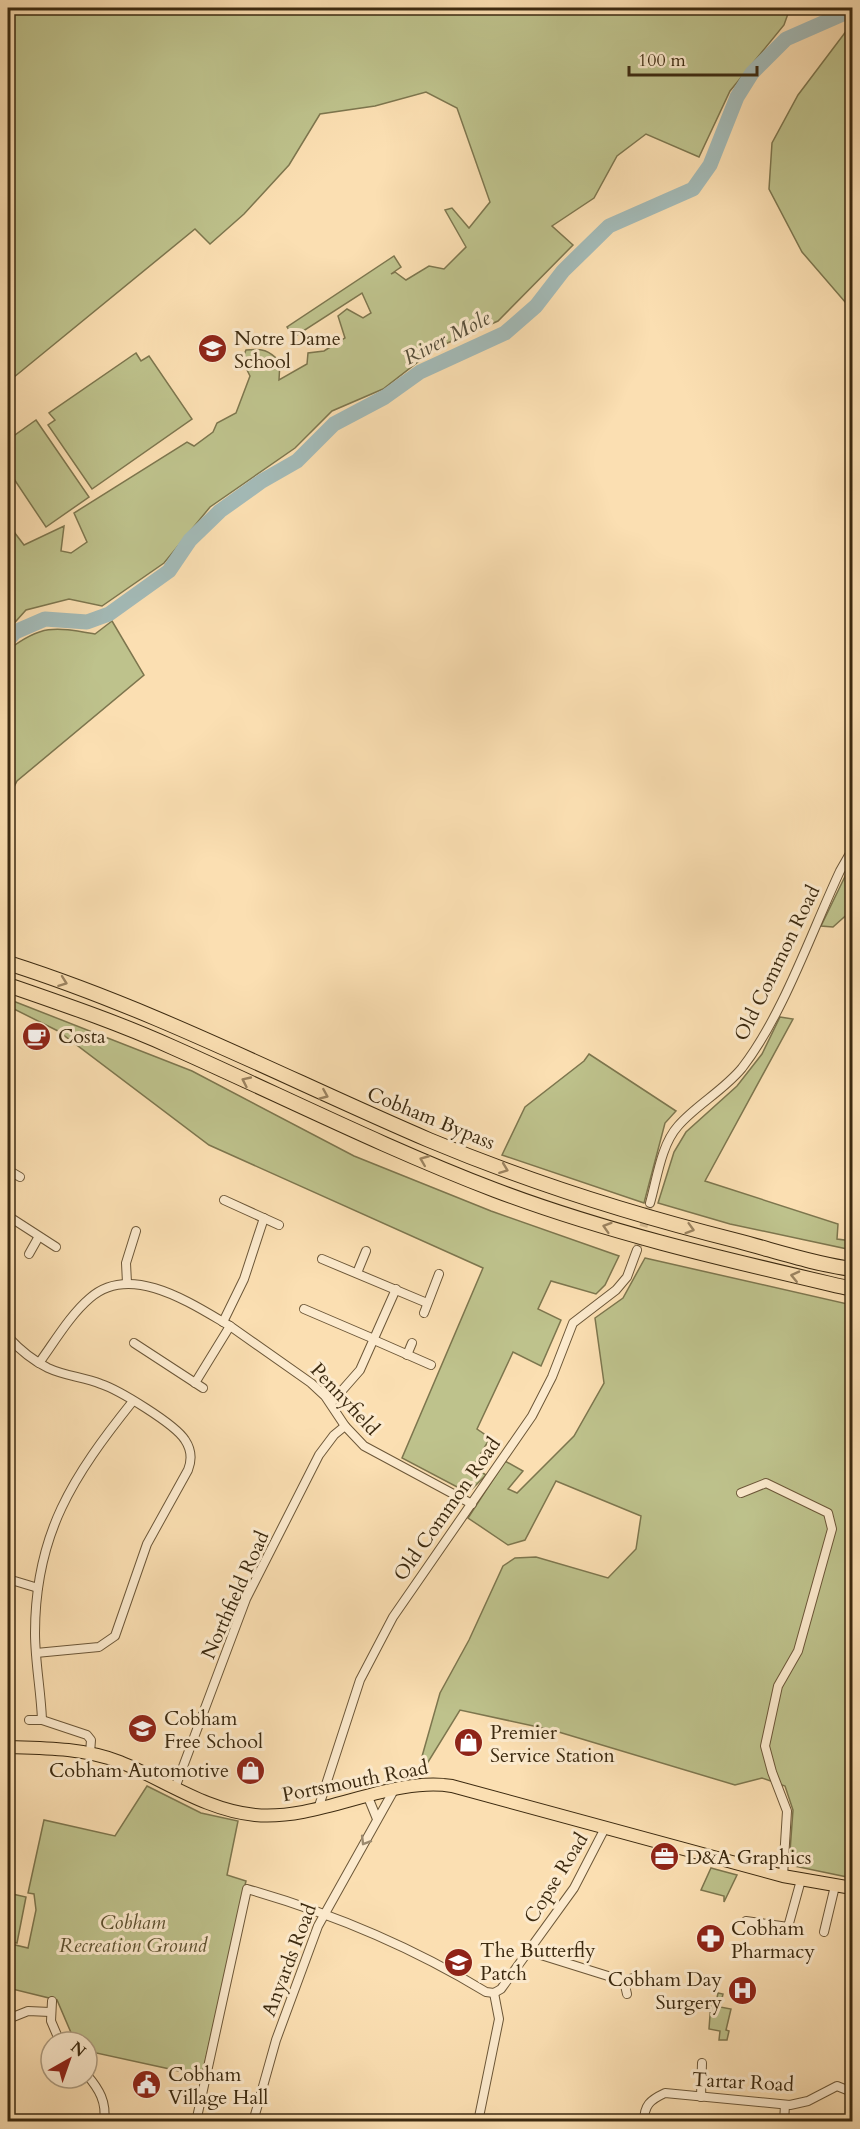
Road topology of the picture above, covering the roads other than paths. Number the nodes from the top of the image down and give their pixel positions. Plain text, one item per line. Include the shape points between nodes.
1 (852, 850) edge
2 (8, 961) edge
3 (8, 985) edge
4 (8, 1170) edge
5 (21, 1177) dead end
6 (224, 1200) dead end
7 (650, 1203) tunnel mouth
8 (8, 1216) edge
9 (264, 1218) junction
10 (279, 1225) dead end
11 (136, 1231) dead end
12 (38, 1238) junction
13 (56, 1247) dead end
14 (638, 1250) tunnel mouth
15 (366, 1251) dead end
16 (29, 1254) dead end
17 (322, 1259) dead end
18 (852, 1269) edge
19 (357, 1273) junction
20 (439, 1274) dead end
21 (127, 1283) junction
22 (396, 1289) junction
23 (852, 1289) edge
24 (427, 1303) junction
25 (304, 1310) dead end
26 (424, 1313) dead end
27 (226, 1324) junction
28 (8, 1337) edge
29 (374, 1340) junction
30 (134, 1343) dead end
31 (412, 1343) dead end
32 (407, 1354) junction
33 (39, 1363) junction
34 (431, 1365) dead end
35 (195, 1383) junction
36 (203, 1388) dead end
37 (133, 1401) junction
38 (331, 1403) junction
39 (345, 1426) junction
40 (741, 1493) dead end
41 (472, 1504) junction
42 (8, 1579) edge
43 (38, 1588) junction
44 (36, 1653) junction
45 (29, 1720) dead end
46 (42, 1720) junction
47 (8, 1747) edge
48 (90, 1753) junction
49 (175, 1788) junction
50 (394, 1790) junction
51 (368, 1797) junction
52 (318, 1809) junction
53 (377, 1819) junction
54 (605, 1828) junction
55 (783, 1876) junction
56 (801, 1880) junction
57 (835, 1886) junction
58 (852, 1888) edge
59 (324, 1914) junction
60 (746, 1921) dead end
61 (824, 1932) dead end
62 (528, 1952) junction
63 (636, 1977) dead end
64 (624, 1981) junction
65 (494, 1993) junction
66 (627, 1995) dead end
67 (52, 2001) dead end
68 (50, 2012) junction
69 (8, 2019) edge
70 (56, 2030) edge
71 (702, 2063) dead end
72 (98, 2090) edge
73 (852, 2092) edge
74 (701, 2097) junction
75 (785, 2105) junction
76 (104, 2121) edge
77 (196, 2121) edge
78 (253, 2121) edge
79 (478, 2121) edge
80 (644, 2121) edge
81 (784, 2121) edge

1 - 7 street, Old Common Road via 742,1067 677,1126 667,1143
2 -> 18 highway, Cobham Bypass via 176,1026 432,1141 556,1189 701,1232
23 -> 3 highway, Cobham Bypass via 710,1256 496,1190 407,1154 171,1046
4 - 5 street
6 - 9 street
8 - 12 street
9 - 10 street
9 - 27 street
11 - 21 street via 126,1263
12 - 13 street
12 - 16 street
14 - 41 street, Old Common Road via 627,1277 616,1290 573,1323 532,1416
15 - 19 street
17 - 19 street
19 - 22 street
20 - 24 street
21 - 27 street, Pennyfield via 150,1286
21 - 33 street via 110,1286 89,1299
22 - 24 street
22 - 29 street
24 - 26 street
25 - 29 street
27 - 35 street
27 - 38 street, Pennyfield via 300,1373
28 - 33 street
29 - 32 street
29 - 38 street via 356,1378
30 - 35 street
31 - 32 street
32 - 34 street
33 - 37 street via 99,1383
35 - 36 street
37 - 43 street via 98,1444 69,1491 47,1539
37 - 44 street via 183,1438 190,1456 188,1470 147,1544 116,1636 99,1647
38 - 39 street, Pennyfield
39 - 41 street, Pennyfield via 372,1451
39 - 49 street, Northfield Road via 320,1455 246,1599
40 - 55 street via 766,1483 828,1513 832,1529 798,1650 778,1686 765,1746 787,1811
41 - 52 street, Old Common Road via 403,1600 374,1649 348,1712
42 - 43 street
43 - 44 street
44 - 46 street
45 - 46 street
46 - 48 street via 89,1736
47 - 48 main road, Portsmouth Road
48 - 49 main road, Portsmouth Road via 129,1765
49 - 52 main road, Portsmouth Road via 216,1807 253,1815
50 - 51 main road, Portsmouth Road
50 - 53 street, Anyards Road
50 - 54 main road, Portsmouth Road via 452,1786
51 - 52 main road, Portsmouth Road
51 - 53 street
53 -> 59 street, Anyards Road
54 - 55 main road, Portsmouth Road
54 - 62 street, Copse Road via 574,1888
55 - 56 main road, Portsmouth Road
56 - 57 main road, Portsmouth Road
56 - 60 street via 788,1927
57 - 58 main road, Portsmouth Road
57 - 61 street
59 - 65 street via 380,1936
59 - 77 street via 247,1889
59 - 78 street, Anyards Road via 279,2031
62 - 64 street
62 - 65 street, Copse Road
63 - 64 street
64 - 66 street
65 - 79 street via 498,2019
67 - 68 street
68 - 69 street via 28,2011
68 - 70 street
71 - 74 street
72 - 76 street via 105,2109
73 - 75 street, Tartar Road via 837,2086 808,2101
74 - 75 street, Tartar Road
74 - 80 street, Tartar Road via 665,2094 651,2099 644,2109
75 - 81 street

